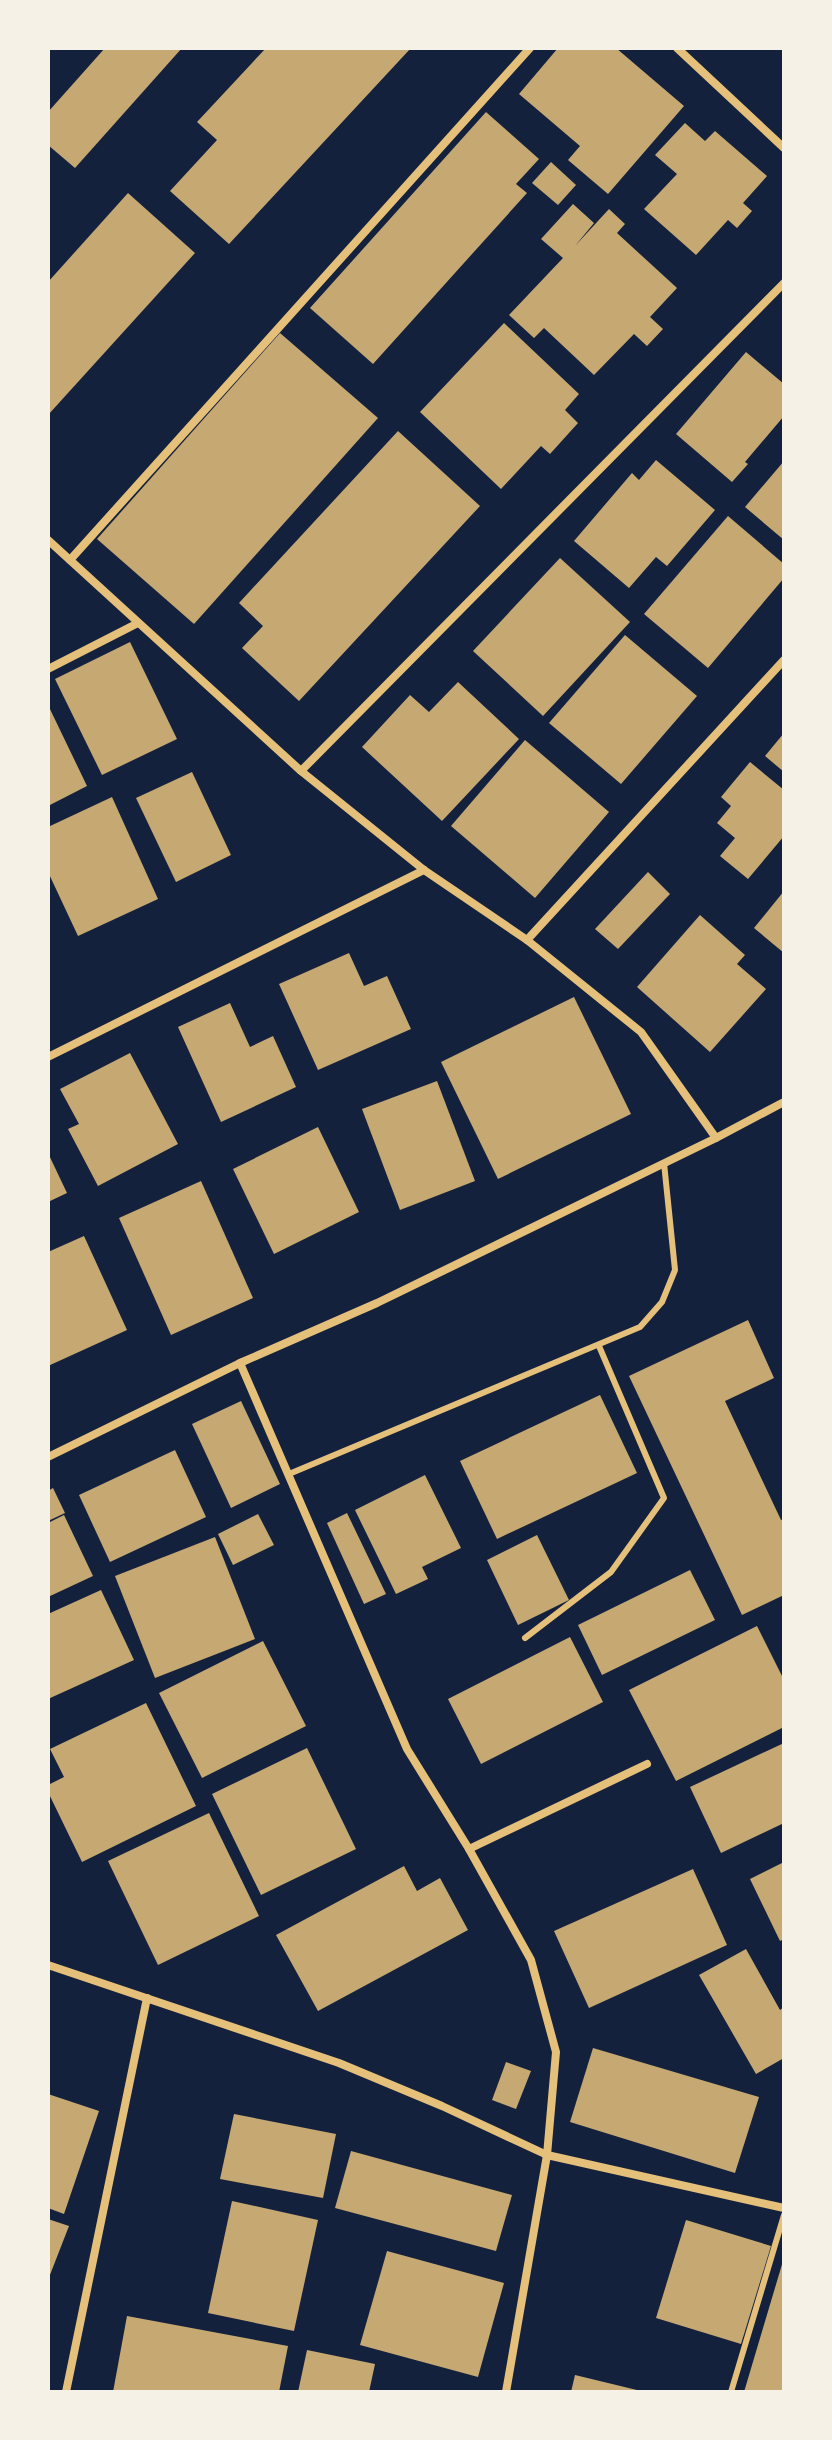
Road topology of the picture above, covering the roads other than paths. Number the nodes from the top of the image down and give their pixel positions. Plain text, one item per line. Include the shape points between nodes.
1 (530, 48) edge
2 (677, 48) edge
3 (784, 148) edge
4 (784, 283) edge
5 (48, 540) edge
6 (70, 560) junction
7 (138, 623) junction
8 (784, 660) edge
9 (48, 669) edge
10 (301, 771) junction
11 (424, 870) junction
12 (527, 940) junction
13 (48, 1057) edge
14 (784, 1102) edge
15 (716, 1138) junction
16 (664, 1163) junction
17 (599, 1346) junction
18 (240, 1363) junction
19 (48, 1457) edge
20 (289, 1474) junction
21 (525, 1638) dead end
22 (647, 1764) dead end
23 (469, 1849) junction
24 (48, 1965) edge
25 (147, 1998) junction
26 (547, 2155) junction
27 (784, 2208) edge
28 (784, 2215) edge
29 (66, 2392) edge
30 (506, 2392) edge
31 (731, 2392) edge

1 - 6 street
2 - 3 street
4 - 10 street
5 - 6 street
6 - 7 street
7 - 9 street
7 - 10 street
8 - 12 street
10 - 11 street
11 - 12 street
11 - 13 street
12 - 15 street via 641,1032
14 - 15 street
15 - 16 street
16 - 17 lane via 675,1270 662,1302 640,1327
16 - 18 street via 377,1303
17 - 20 lane
17 - 21 lane via 664,1498 611,1572
18 - 19 street
18 - 20 street
20 - 23 street via 407,1749
22 - 23 street
23 - 26 street via 531,1960 556,2052
24 - 25 street
25 - 26 street via 339,2063
25 - 29 street
26 - 27 street
26 - 30 street
28 - 31 lane

